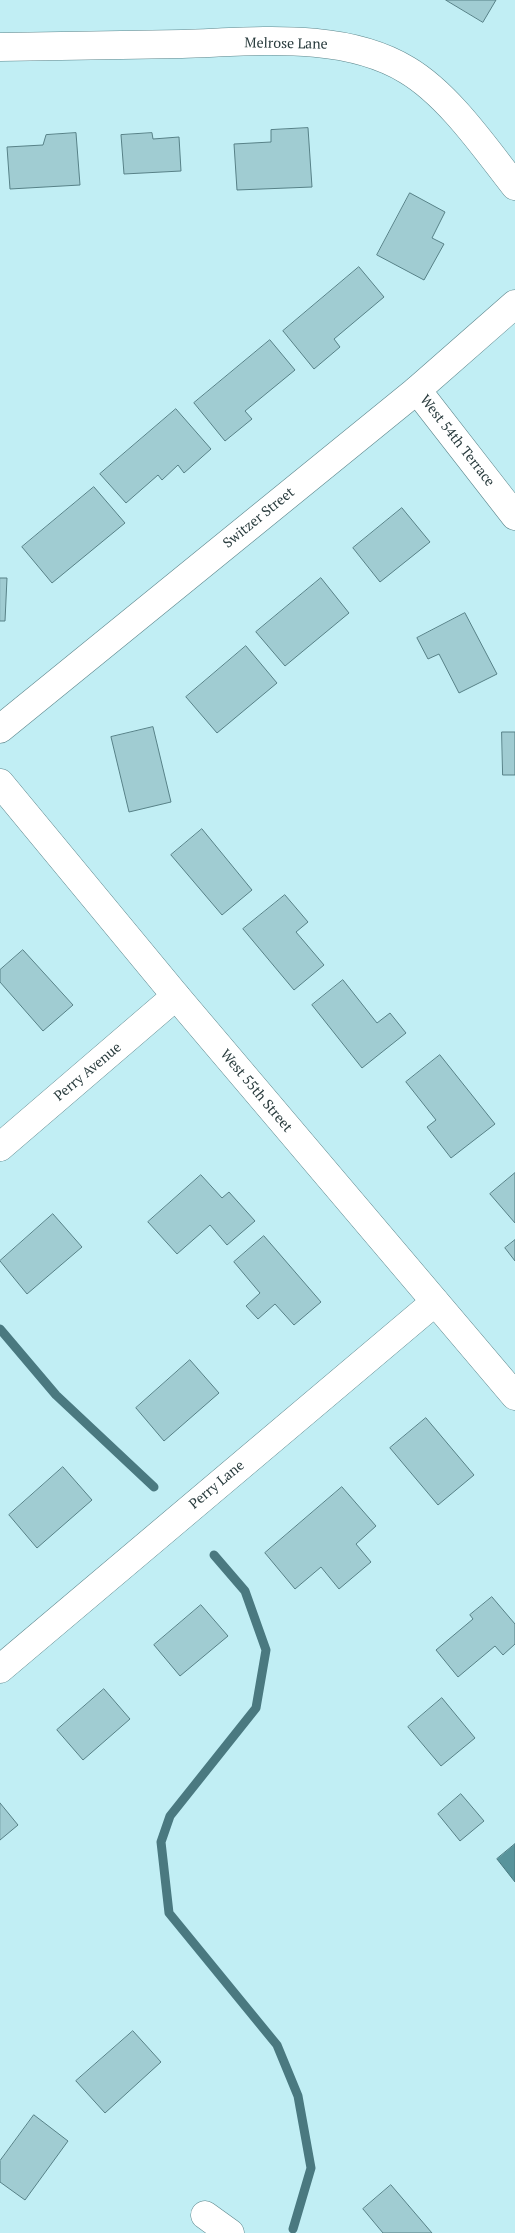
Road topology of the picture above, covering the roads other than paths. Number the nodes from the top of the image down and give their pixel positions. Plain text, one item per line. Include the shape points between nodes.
1 (0, 46) edge
2 (515, 186) edge
3 (515, 304) edge
4 (417, 390) junction
5 (515, 516) edge
6 (0, 728) edge
7 (0, 783) edge
8 (176, 996) junction
9 (0, 1147) edge
10 (435, 1302) junction
11 (515, 1396) edge
12 (0, 1669) edge
13 (205, 2215) dead end
14 (230, 2233) edge

1 - 2 street, Melrose Lane via 264,42 338,45 368,52 408,70 448,104
3 - 4 street, Switzer Street
4 - 5 street, West 54th Terrace
4 - 6 street, Switzer Street
7 - 8 street, West 55th Street
8 - 9 street, Perry Avenue
8 - 10 street, West 55th Street
10 - 11 street, West 55th Street
10 - 12 street, Perry Lane
13 - 14 street

